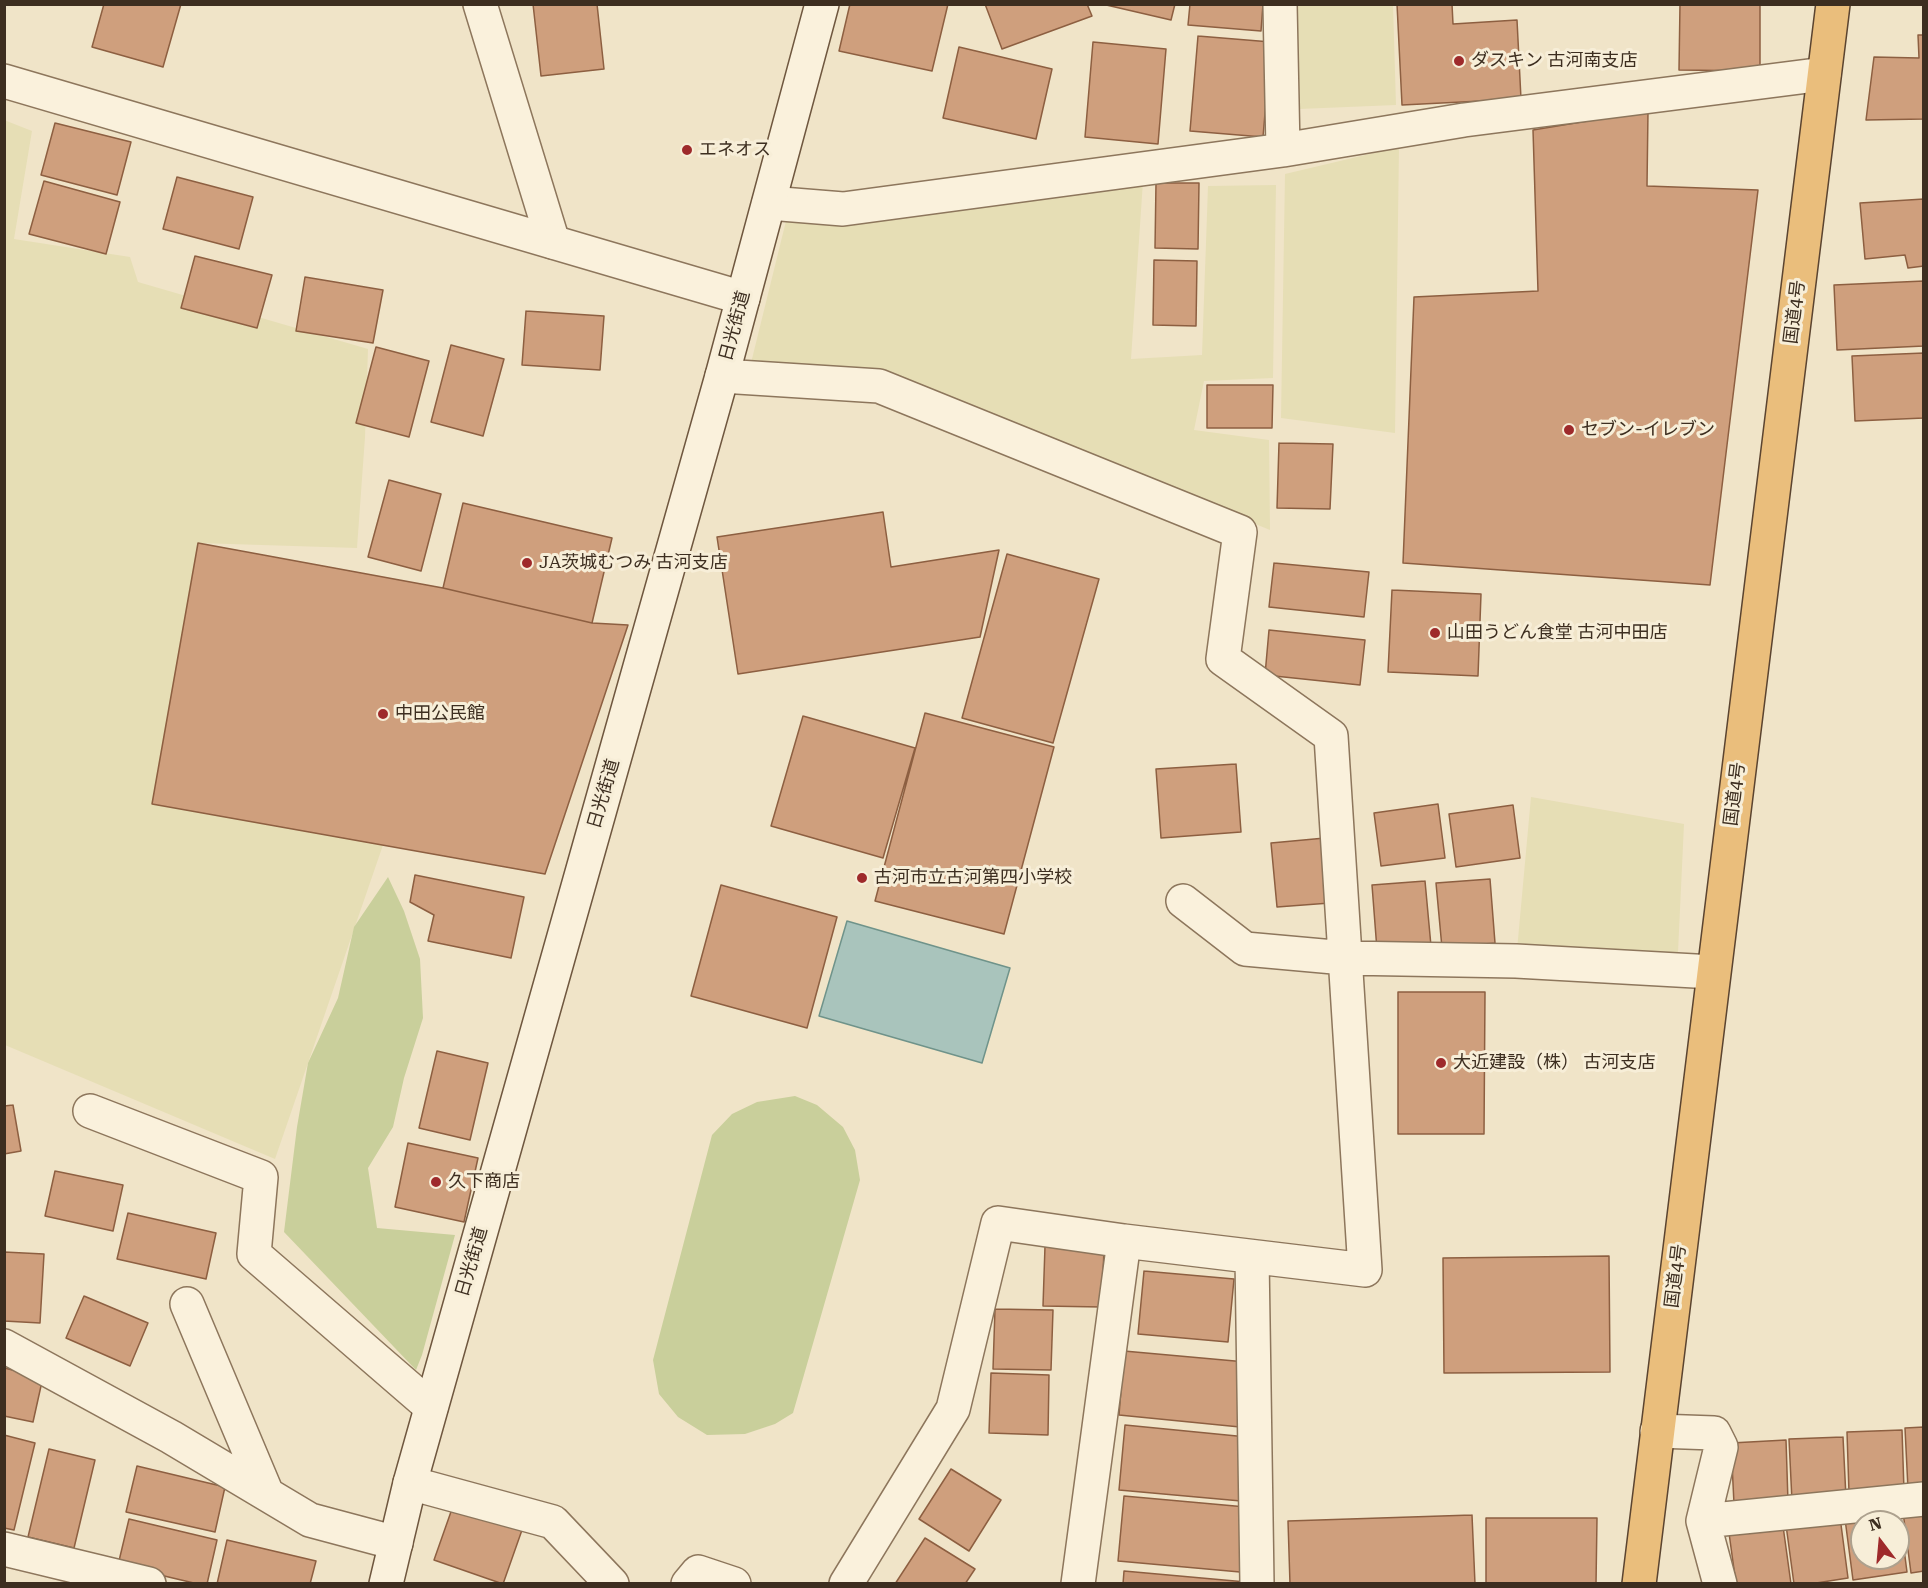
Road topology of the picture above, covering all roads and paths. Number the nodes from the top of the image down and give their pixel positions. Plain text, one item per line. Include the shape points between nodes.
1 (480, 4) edge
2 (822, 4) edge
3 (1280, 4) edge
4 (1833, 4) edge
5 (1824, 74) junction
6 (4, 81) edge
7 (1283, 150) junction
8 (769, 203) junction
9 (554, 242) junction
10 (743, 298) junction
11 (722, 376) junction
12 (1182, 902) dead end
13 (1345, 958) junction
14 (1713, 972) junction
15 (90, 1111) dead end
16 (1124, 1241) junction
17 (1252, 1257) junction
18 (187, 1304) dead end
19 (4, 1346) edge
20 (432, 1407) junction
21 (1657, 1431) junction
22 (410, 1483) junction
23 (267, 1494) junction
24 (1923, 1499) edge
25 (1703, 1521) junction
26 (396, 1543) junction
27 (4, 1549) edge
28 (149, 1584) edge
29 (386, 1584) edge
30 (612, 1584) edge
31 (688, 1584) edge
32 (734, 1584) edge
33 (846, 1584) edge
34 (1078, 1584) edge
35 (1257, 1584) edge
36 (1639, 1584) edge
37 (1720, 1584) edge

1 - 9 street
2 - 8 street, 日光街道
3 - 7 street
4 - 5 highway, 国道4号
5 - 7 street via 1464,120
5 - 14 highway, 国道4号
6 - 9 street
7 - 8 street via 843,209
8 - 10 street, 日光街道
9 - 10 street
10 - 11 street, 日光街道
11 - 13 street via 879,386 1240,532 1223,659 1331,736
11 - 20 street, 日光街道
12 - 13 street via 1245,949
13 - 14 street via 1516,961
13 - 17 street via 1365,1270
14 - 21 highway, 国道4号
15 - 20 street via 261,1177 254,1254
16 - 17 street
16 - 33 street via 998,1223 953,1409
16 - 34 street
17 - 35 street
18 - 23 street
19 - 23 street
20 - 22 street, 日光街道
21 - 25 street via 1714,1433 1721,1447
21 - 36 highway, 国道4号
22 - 26 street, 日光街道
22 - 30 street via 553,1522
23 - 26 street via 310,1520
24 - 25 street
25 - 37 street
26 - 29 street, 日光街道
27 - 28 street
31 - 32 street via 698,1572

